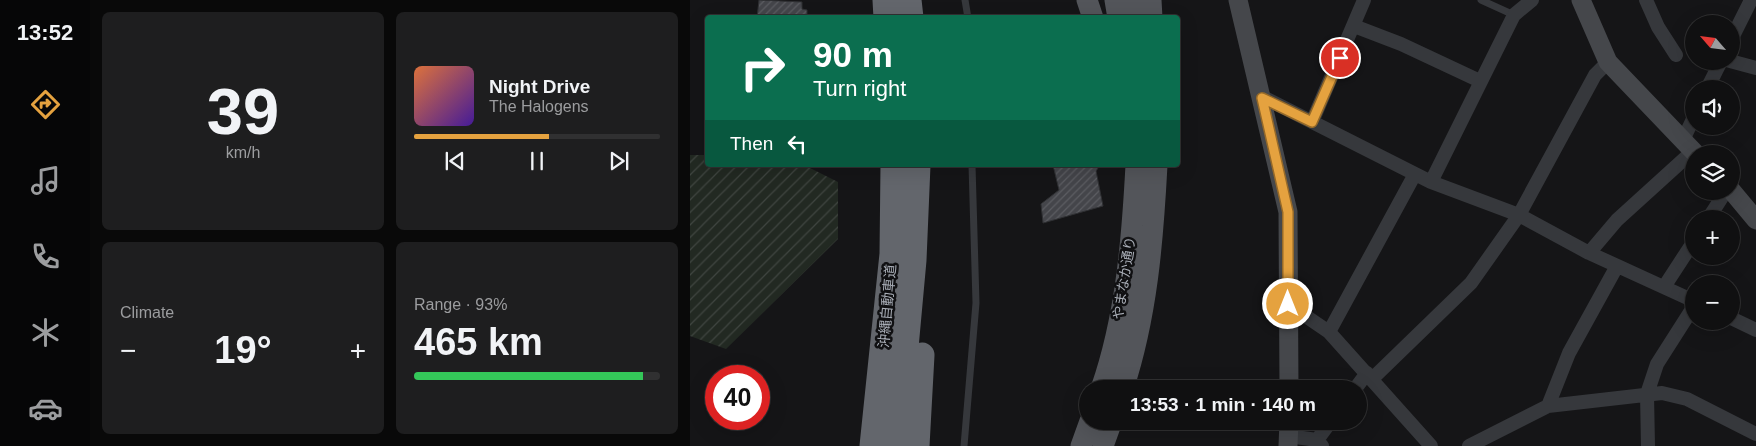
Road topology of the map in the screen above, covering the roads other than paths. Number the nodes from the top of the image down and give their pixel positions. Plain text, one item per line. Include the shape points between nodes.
1 (885, 0) edge
2 (910, 0) edge
3 (965, 0) edge
4 (1087, 0) edge
5 (1115, 0) edge
6 (1132, 0) edge
7 (1151, 0) edge
8 (1238, 0) edge
9 (1364, 0) edge
10 (1481, 0) edge
11 (1532, 0) edge
12 (1581, 0) edge
13 (1646, 0) edge
14 (1751, 0) edge
15 (886, 15) edge
16 (911, 15) edge
17 (968, 15) edge
18 (1092, 15) edge
19 (1118, 15) edge
20 (1136, 15) edge
21 (1152, 15) edge
22 (1514, 15) junction
23 (1740, 22) edge
24 (1354, 26) junction
25 (1676, 55) dead end
26 (1608, 62) junction
27 (1740, 64) edge
28 (1756, 68) edge
29 (1480, 82) junction
30 (1262, 98) junction
31 (1312, 122) junction
32 (1688, 145) edge
33 (1685, 154) edge
34 (893, 167) edge
35 (972, 167) edge
36 (1124, 167) edge
37 (1136, 167) edge
38 (1157, 167) edge
39 (918, 172) edge
40 (1415, 174) junction
41 (1431, 182) junction
42 (1739, 200) edge
43 (1518, 215) junction
44 (1756, 220) edge
45 (1130, 246) junction
46 (1589, 253) junction
47 (892, 254) junction
48 (1685, 255) edge
49 (1617, 266) junction
50 (1664, 287) junction
51 (1685, 297) edge
52 (1288, 304) junction
53 (1685, 320) edge
54 (1740, 322) edge
55 (1756, 330) edge
56 (1330, 332) junction
57 (1369, 376) junction
58 (1103, 380) edge
59 (1125, 380) edge
60 (1289, 380) edge
61 (1365, 380) edge
62 (1647, 394) junction
63 (1548, 406) junction
64 (1087, 430) edge
65 (1109, 430) edge
66 (1326, 430) edge
67 (1289, 434) edge
68 (1756, 434) edge
69 (1319, 443) edge
70 (857, 446) edge
71 (872, 446) edge
72 (897, 446) edge
73 (917, 446) edge
74 (964, 446) edge
75 (1081, 446) edge
76 (1103, 446) edge
77 (1431, 446) edge
78 (1469, 446) edge
79 (1648, 446) edge

1 - 15 highway
2 - 16 highway
3 - 17 lane
4 - 18 main road
5 - 19 main road
6 - 20 main road
7 - 21 main road
8 - 30 street
9 - 24 street
10 - 22 lane
11 - 22 street
12 - 26 street
13 - 25 street
14 - 23 street
22 - 29 street
24 - 29 street via 1401,44
24 - 31 street
26 - 32 street
26 - 43 street via 1595,75
27 - 28 street
29 - 41 street
30 - 31 street
30 - 52 street via 1288,212
31 - 40 street
33 - 46 street via 1617,220
34 - 47 highway, 沖縄自動車道
35 - 74 lane via 976,303
36 - 45 main road
37 - 45 main road, やまなか通り
38 - 59 main road, やまなか通り via 1153,238 1144,302
39 - 72 highway, 沖縄自動車道 via 908,342
39 - 73 highway via 925,290
40 - 41 street
40 - 56 street
41 - 43 street
42 - 44 street
43 - 46 street
43 - 57 street via 1471,283
45 - 58 main road, やまなか通り via 1123,300
46 - 49 street
47 - 70 highway
47 - 71 highway, 沖縄自動車道
48 - 50 street
49 - 50 street
49 - 63 street via 1569,353
50 - 51 street
52 - 56 street
52 - 60 street
53 - 62 street via 1657,364
54 - 55 street
56 - 57 street
57 - 61 street
57 - 77 street
62 - 63 street
62 - 68 street via 1662,393 1687,399
62 - 79 street
63 - 78 street
64 - 75 main road
65 - 76 main road
66 - 69 street
67 - 69 street

